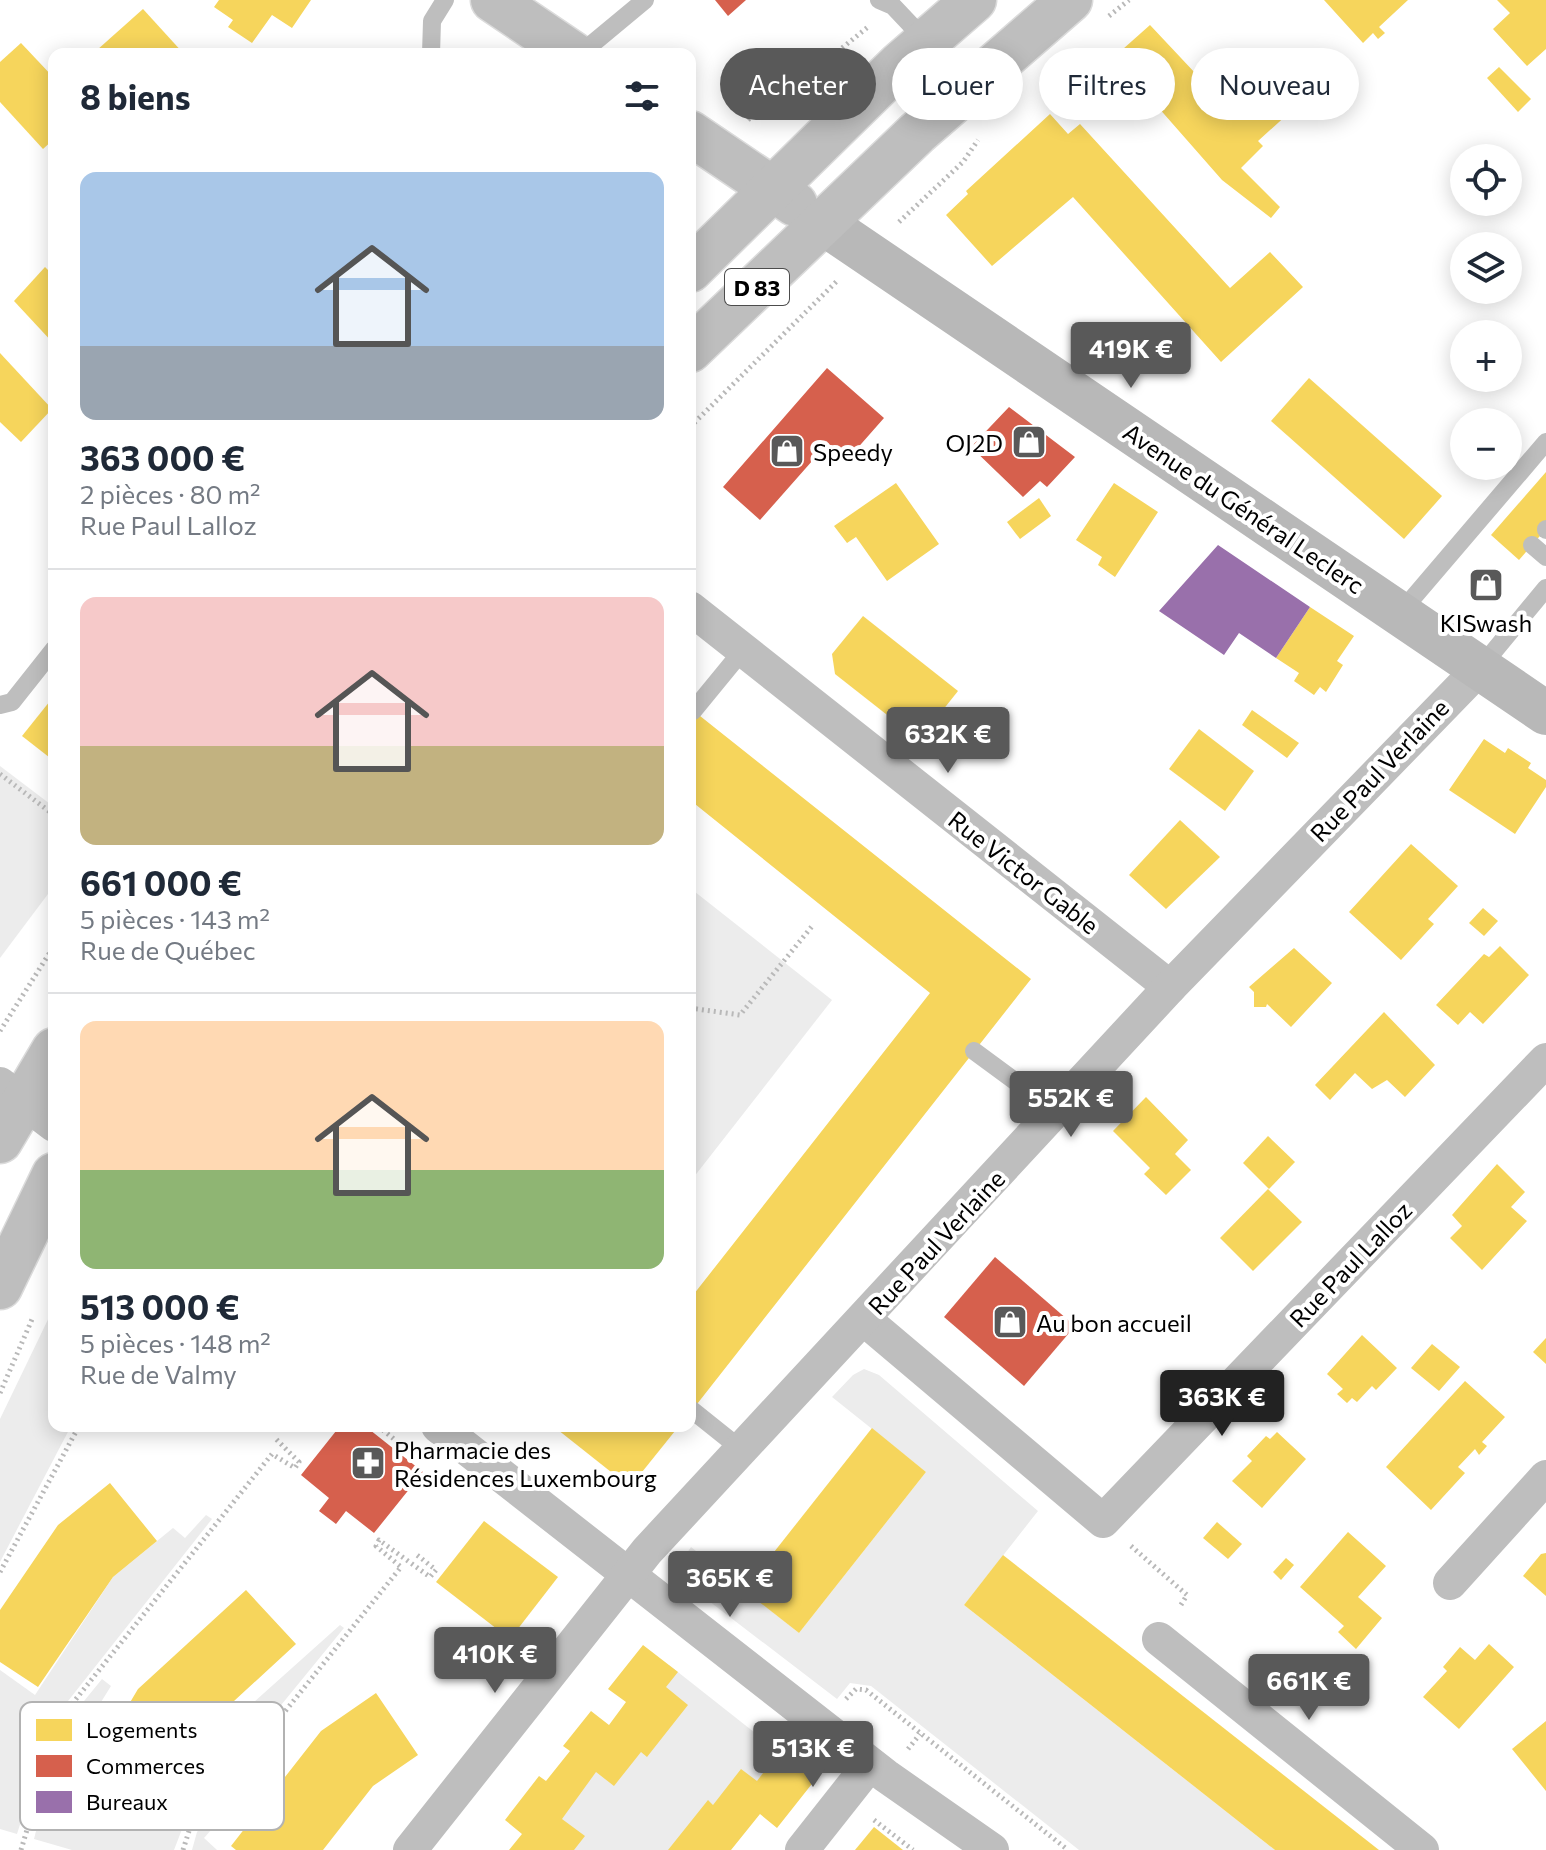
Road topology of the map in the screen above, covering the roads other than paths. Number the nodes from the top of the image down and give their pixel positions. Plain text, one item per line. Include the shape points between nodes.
1 (445, 0) edge
2 (493, 0) edge
3 (645, 0) edge
4 (974, 0) edge
5 (886, 3) edge
6 (1084, 13) edge
7 (926, 41) junction
8 (431, 48) edge
9 (564, 48) edge
10 (587, 48) edge
11 (705, 142) edge
12 (771, 188) junction
13 (823, 223) junction
14 (696, 264) edge
15 (696, 344) edge
16 (1546, 442) edge
17 (1522, 469) edge
18 (1513, 480) edge
19 (1521, 480) edge
20 (1532, 489) dead end
21 (1503, 492) junction
22 (1517, 505) dead end
23 (1489, 507) junction
24 (1504, 520) dead end
25 (1546, 588) edge
26 (696, 613) edge
27 (1400, 613) junction
28 (743, 650) junction
29 (48, 657) edge
30 (1480, 668) junction
31 (0, 705) edge
32 (696, 707) edge
33 (1546, 713) edge
34 (1170, 987) junction
35 (974, 1051) dead end
36 (1546, 1060) edge
37 (48, 1061) edge
38 (25, 1103) edge
39 (1057, 1112) junction
40 (0, 1141) edge
41 (48, 1187) edge
42 (0, 1287) edge
43 (865, 1320) junction
44 (696, 1413) edge
45 (446, 1432) edge
46 (742, 1450) junction
47 (1546, 1477) edge
48 (625, 1575) junction
49 (1450, 1583) dead end
50 (1159, 1639) dead end
51 (870, 1764) junction
52 (410, 1850) edge
53 (802, 1850) edge
54 (992, 1850) edge
55 (1422, 1850) edge

1 - 8 lane via 432,21
2 - 9 main road
3 - 10 lane
4 - 7 main road, D 83
5 - 7 lane
6 - 13 main road, D 83 via 917,133
7 - 12 main road, D 83
11 - 12 main road
12 - 13 main road
12 - 14 main road, D 83
13 - 15 main road, D 83
13 - 27 street, Avenue du Général Leclerc
16 - 17 lane
18 - 21 lane
19 - 20 lane
21 - 22 lane
21 - 23 lane
23 - 24 lane
23 - 27 lane
25 - 30 lane
26 - 28 street, Rue Victor Gable
27 - 30 street, Avenue du Général Leclerc
28 - 32 lane
28 - 34 street, Rue Victor Gable
29 - 31 lane via 12,702
30 - 33 street, Avenue du Général Leclerc
30 - 34 street, Rue Paul Verlaine
34 - 39 street, Rue Paul Verlaine
35 - 39 lane
36 - 43 street, Rue Paul Lalloz via 1103,1521
37 - 38 main road
38 - 40 main road
39 - 43 street, Rue Paul Verlaine
41 - 42 main road
43 - 46 street, Rue Paul Verlaine
44 - 46 lane
45 - 48 street
46 - 48 street, Rue Paul Verlaine
47 - 49 street
48 - 51 street
48 - 52 street, Rue Paul Verlaine
50 - 55 street
51 - 53 street
51 - 54 street

